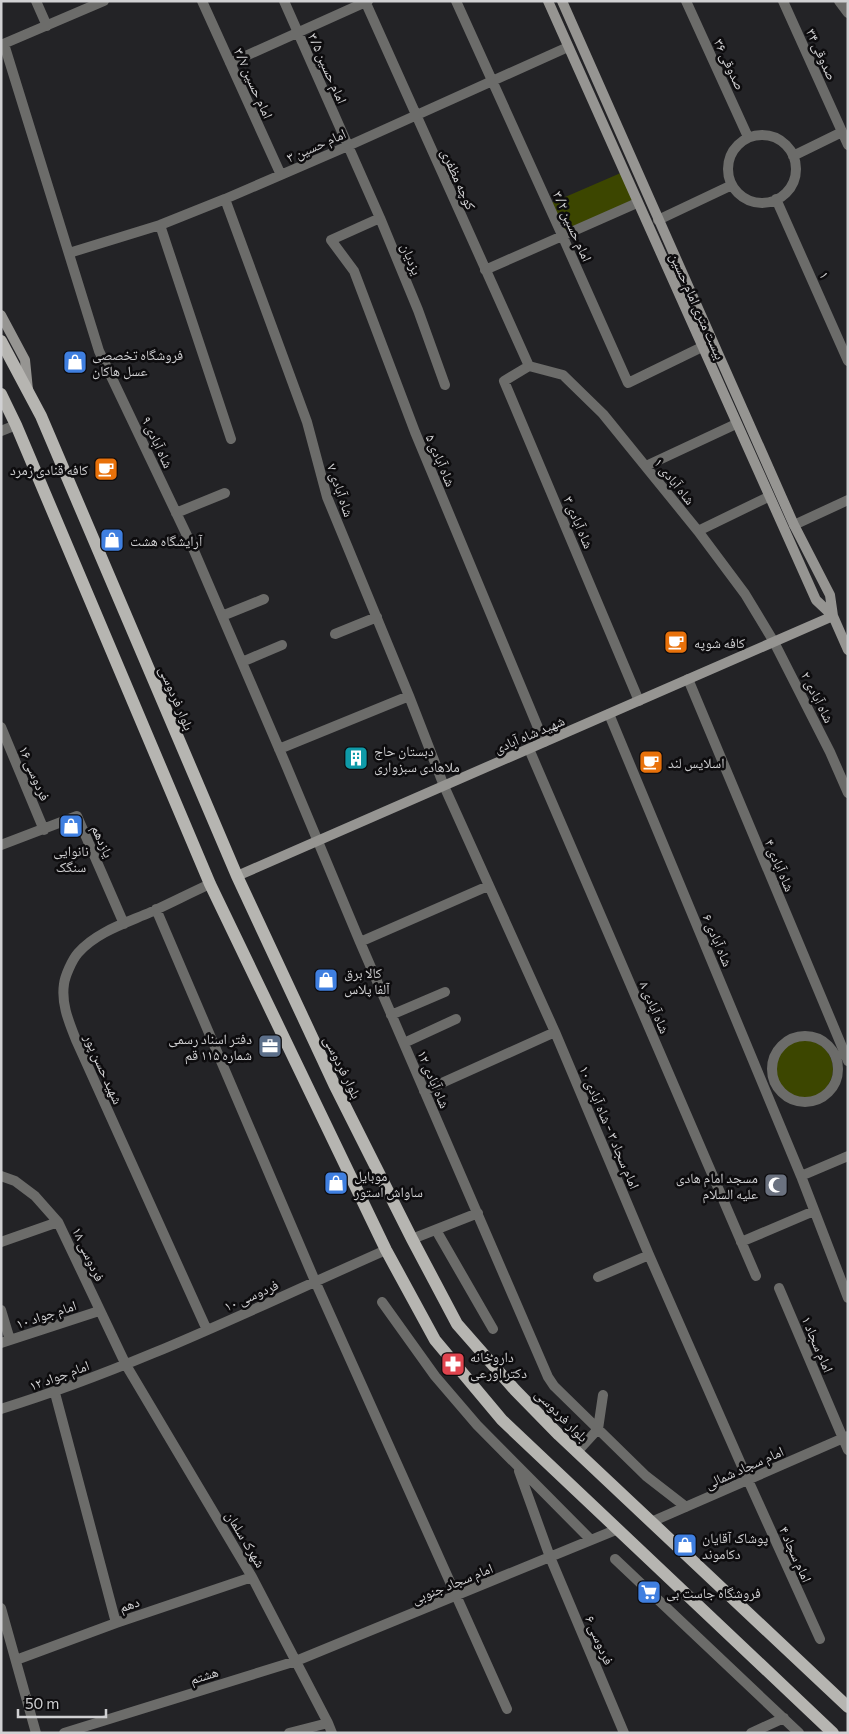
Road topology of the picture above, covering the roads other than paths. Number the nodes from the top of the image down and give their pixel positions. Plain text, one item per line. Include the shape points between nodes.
1 (36, 1) edge
2 (104, 1) edge
3 (202, 1) edge
4 (284, 1) edge
5 (456, 1) edge
6 (548, 1) edge
7 (562, 1) edge
8 (686, 1) edge
9 (783, 1) edge
10 (839, 1) edge
11 (366, 2) edge
12 (848, 13) edge
13 (46, 26) junction
14 (298, 32) junction
15 (2, 44) edge
16 (568, 46) junction
17 (230, 63) junction
18 (493, 80) junction
19 (415, 115) junction
20 (842, 132) junction
21 (748, 138) junction
22 (848, 145) edge
23 (348, 146) junction
24 (793, 156) junction
25 (281, 175) junction
26 (732, 185) junction
27 (225, 199) junction
28 (649, 199) junction
29 (776, 199) junction
30 (637, 203) junction
31 (380, 218) junction
32 (658, 220) junction
33 (160, 225) junction
34 (562, 235) junction
35 (69, 253) junction
36 (485, 270) junction
37 (1, 315) edge
38 (1, 341) edge
39 (702, 348) junction
40 (848, 361) edge
41 (529, 366) junction
42 (445, 386) dead end
43 (29, 393) junction
44 (1, 394) edge
45 (4, 403) edge
46 (736, 424) junction
47 (16, 425) junction
48 (1, 431) edge
49 (231, 439) dead end
50 (646, 466) junction
51 (225, 493) dead end
52 (768, 497) junction
53 (848, 500) edge
54 (176, 513) junction
55 (794, 525) junction
56 (698, 531) junction
57 (264, 599) dead end
58 (222, 616) junction
59 (833, 616) junction
60 (377, 617) junction
61 (335, 634) dead end
62 (774, 642) junction
63 (282, 645) dead end
64 (848, 650) edge
65 (242, 662) junction
66 (688, 679) junction
67 (409, 696) junction
68 (639, 701) junction
69 (609, 714) junction
70 (1, 726) edge
71 (544, 742) junction
72 (279, 749) junction
73 (529, 749) junction
74 (444, 786) junction
75 (848, 793) edge
76 (44, 830) junction
77 (317, 841) junction
78 (1, 845) edge
79 (237, 876) junction
80 (210, 884) junction
81 (488, 886) junction
82 (156, 909) junction
83 (124, 924) junction
84 (360, 942) junction
85 (444, 992) dead end
86 (391, 1015) junction
87 (456, 1019) dead end
88 (555, 1032) junction
89 (404, 1043) junction
90 (839, 1053) junction
91 (848, 1061) edge
92 (768, 1082) junction
93 (424, 1091) junction
94 (848, 1156) edge
95 (1, 1176) edge
96 (801, 1176) junction
97 (814, 1210) junction
98 (478, 1213) junction
99 (58, 1222) junction
100 (436, 1230) junction
101 (412, 1239) junction
102 (1, 1242) edge
103 (742, 1242) junction
104 (386, 1250) junction
105 (649, 1255) junction
106 (756, 1276) dead end
107 (598, 1277) dead end
108 (315, 1281) junction
109 (779, 1288) dead end
110 (848, 1298) edge
111 (382, 1302) dead end
112 (1, 1310) edge
113 (100, 1311) junction
114 (493, 1329) dead end
115 (207, 1330) junction
116 (6, 1341) edge
117 (126, 1365) junction
118 (55, 1393) junction
119 (603, 1395) dead end
120 (1, 1409) edge
121 (598, 1430) junction
122 (845, 1438) edge
123 (848, 1450) edge
124 (577, 1452) junction
125 (518, 1468) junction
126 (748, 1480) junction
127 (686, 1507) junction
128 (651, 1522) junction
129 (618, 1529) junction
130 (591, 1540) junction
131 (550, 1557) junction
132 (615, 1559) dead end
133 (252, 1577) junction
134 (457, 1596) junction
135 (1, 1608) edge
136 (116, 1624) junction
137 (820, 1639) dead end
138 (16, 1660) junction
139 (296, 1661) junction
140 (848, 1706) edge
141 (507, 1709) dead end
142 (784, 1718) junction
143 (330, 1728) edge
144 (36, 1733) edge
145 (64, 1733) edge
146 (289, 1733) edge
147 (624, 1733) edge
148 (752, 1733) edge
149 (799, 1733) edge
150 (832, 1733) edge

1 - 13 street
2 - 13 street
3 - 17 street, امام حسین ۳/۷
4 - 14 street, امام حسین ۳/۵
5 - 18 street, امام حسین ۳/۲
6 - 16 main road, بیست متری امام حسین
7 - 28 main road, بیست متری امام حسین
8 - 21 street, صدوقی ۳۶
9 - 20 street, صدوقی ۳۴
10 - 12 street
11 - 14 street
11 - 19 street, کوچه مظفری
13 - 15 street
14 - 17 street
14 - 23 street, امام حسین ۳/۵
15 - 35 street, شاه آبادی ۹
16 - 18 street, امام حسین ۳
16 - 30 main road, بیست متری امام حسین
17 - 25 street, امام حسین ۳/۷
18 - 19 street, امام حسین ۳
18 - 34 street, امام حسین ۳/۲
19 - 23 street, امام حسین ۳
19 - 36 street, کوچه مظفری
20 - 22 street, صدوقی ۳۴
20 - 24 street
21 - 24 street via 759,135 779,140
21 - 26 street via 740,142 730,158 728,167
23 - 25 street, امام حسین ۳
23 - 31 street, یزدیان
24 - 29 street via 794,178 788,190
25 - 27 street, امام حسین ۳
26 - 29 street via 742,196 756,202
26 - 32 street
27 - 33 street, امام حسین ۳
27 - 60 street, شاه آبادی ۷ via 307,422 327,497
28 - 30 main road
28 - 32 main road, بیست متری امام حسین
29 - 40 street, ۱
30 - 34 street
30 - 39 main road, بیست متری امام حسین
31 - 42 street, یزدیان
31 - 71 street, شاه آبادی ۵ via 332,240 354,271 415,432
32 - 55 main road, بیست متری امام حسین
33 - 35 street, امام حسین ۳
33 - 49 street
34 - 36 street
34 - 39 street, امام حسین ۳/۲ via 628,383
35 - 54 street, شاه آبادی ۹ via 99,351
36 - 41 street, کوچه مظفری
37 - 43 main road, بلوار فردوسی via 25,360
38 - 43 main road
39 - 46 main road, بیست متری امام حسین
41 - 50 street, شاه آبادی ۱ via 563,375 604,414
41 - 68 street, شاه آبادی ۳ via 504,381
43 - 79 main road, بلوار فردوسی
44 - 45 main road
45 - 47 main road
46 - 50 street
46 - 52 main road, بیست متری امام حسین
47 - 48 street
47 - 80 main road
50 - 56 street, شاه آبادی ۱
51 - 54 street
52 - 56 street
52 - 59 main road, بیست متری امام حسین via 816,600
53 - 55 street
54 - 58 street, شاه آبادی ۹
55 - 59 main road, بیست متری امام حسین via 830,595
56 - 62 street, شاه آبادی ۱ via 745,594
57 - 58 street
58 - 65 street, شاه آبادی ۹
59 - 62 main road, شهید شاه آبادی
59 - 64 main road, بیست متری امام حسین
60 - 61 street
60 - 67 street, شاه آبادی ۷
62 - 66 main road, شهید شاه آبادی
62 - 75 street, شاه آبادی ۲
63 - 65 street
65 - 72 street, شاه آبادی ۹
66 - 68 main road, شهید شاه آبادی
66 - 90 street, شاه آبادی ۴
67 - 72 street
67 - 74 street, شاه آبادی ۷
68 - 69 main road, شهید شاه آبادی
69 - 71 main road, شهید شاه آبادی
69 - 92 street, شاه آبادی ۶
70 - 76 street, فردوسی ۱۶
71 - 73 main road, شهید شاه آبادی
72 - 77 street, شاه آبادی ۹
73 - 74 main road, شهید شاه آبادی
73 - 103 street, شاه آبادی ۸
74 - 77 main road, شهید شاه آبادی
74 - 81 street, امام سجاد ۳ - شاه آبادی ۱۰
76 - 78 street, یازدهم
76 - 83 street, یازدهم via 77,816
77 - 79 main road, شهید شاه آبادی
77 - 84 street, شاه آبادی ۱۲
79 - 101 main road, بلوار فردوسی via 334,1084
80 - 82 street, شهید حسن پور
80 - 104 main road
81 - 84 street
81 - 88 street, امام سجاد ۳ - شاه آبادی ۱۰
82 - 83 street, شهید حسن پور
82 - 108 street
83 - 115 street, شهید حسن پور via 91,941 76,954 64,983 63,999 76,1040
84 - 86 street, شاه آبادی ۱۲
85 - 86 street
86 - 89 street, شاه آبادی ۱۲
87 - 89 street
88 - 93 street
88 - 105 street, امام سجاد ۳ - شاه آبادی ۱۰
89 - 93 street, شاه آبادی ۱۲
90 - 91 street, شاه آبادی ۴
90 - 92 street via 809,1036 788,1040 774,1056
90 - 92 street via 838,1076 828,1093 819,1099 799,1102 789,1099
92 - 96 street, شاه آبادی ۶
93 - 98 street, شاه آبادی ۱۲
94 - 96 street
95 - 99 street, فردوسی ۱۸ via 35,1196
96 - 97 street, شاه آبادی ۶
97 - 103 street
97 - 110 street, شاه آبادی ۶
98 - 100 street
98 - 121 street, شاه آبادی ۱۲ via 554,1386
99 - 102 street
99 - 113 street, فردوسی ۱۸
100 - 101 street
100 - 114 street
101 - 124 main road, بلوار فردوسی via 457,1324
103 - 106 street, شاه آبادی ۸
104 - 108 street, فردوسی ۱۰
104 - 129 main road via 435,1340 502,1420
105 - 107 street
105 - 126 street, امام سجاد ۳ - شاه آبادی ۱۰
108 - 115 street, فردوسی ۱۰
108 - 134 street
109 - 122 street, امام سجاد ۱
111 - 125 street via 435,1376
112 - 116 street
113 - 116 street, امام جواد ۱۰
113 - 117 street, فردوسی ۱۸
115 - 117 street, فردوسی ۱۰
117 - 118 street, امام جواد ۱۲
117 - 133 street, شهرک سلمان
118 - 120 street, امام جواد ۱۲
118 - 136 street
119 - 121 street
121 - 124 street
121 - 127 street, شاه آبادی ۱۲ via 646,1476
122 - 123 street, امام سجاد ۱
122 - 126 street, امام سجاد شمالی
124 - 128 main road, بلوار فردوسی
125 - 130 street
125 - 131 street, فردوسی ۶
126 - 127 street, امام سجاد شمالی
126 - 137 street, امام سجاد ۴
127 - 128 street, امام سجاد شمالی
128 - 140 main road, بلوار فردوسی
129 - 130 street, امام سجاد جنوبی
129 - 150 main road
130 - 131 street, امام سجاد جنوبی
131 - 134 street, امام سجاد جنوبی
131 - 147 street, فردوسی ۶
132 - 142 street
133 - 136 street, دهم
133 - 139 street, شهرک سلمان
134 - 139 street, امام سجاد جنوبی
134 - 141 street
135 - 138 street
136 - 138 street, دهم
138 - 144 street
139 - 143 street, شهرک سلمان
139 - 145 street, هشتم
142 - 148 street
142 - 149 street
143 - 146 street

